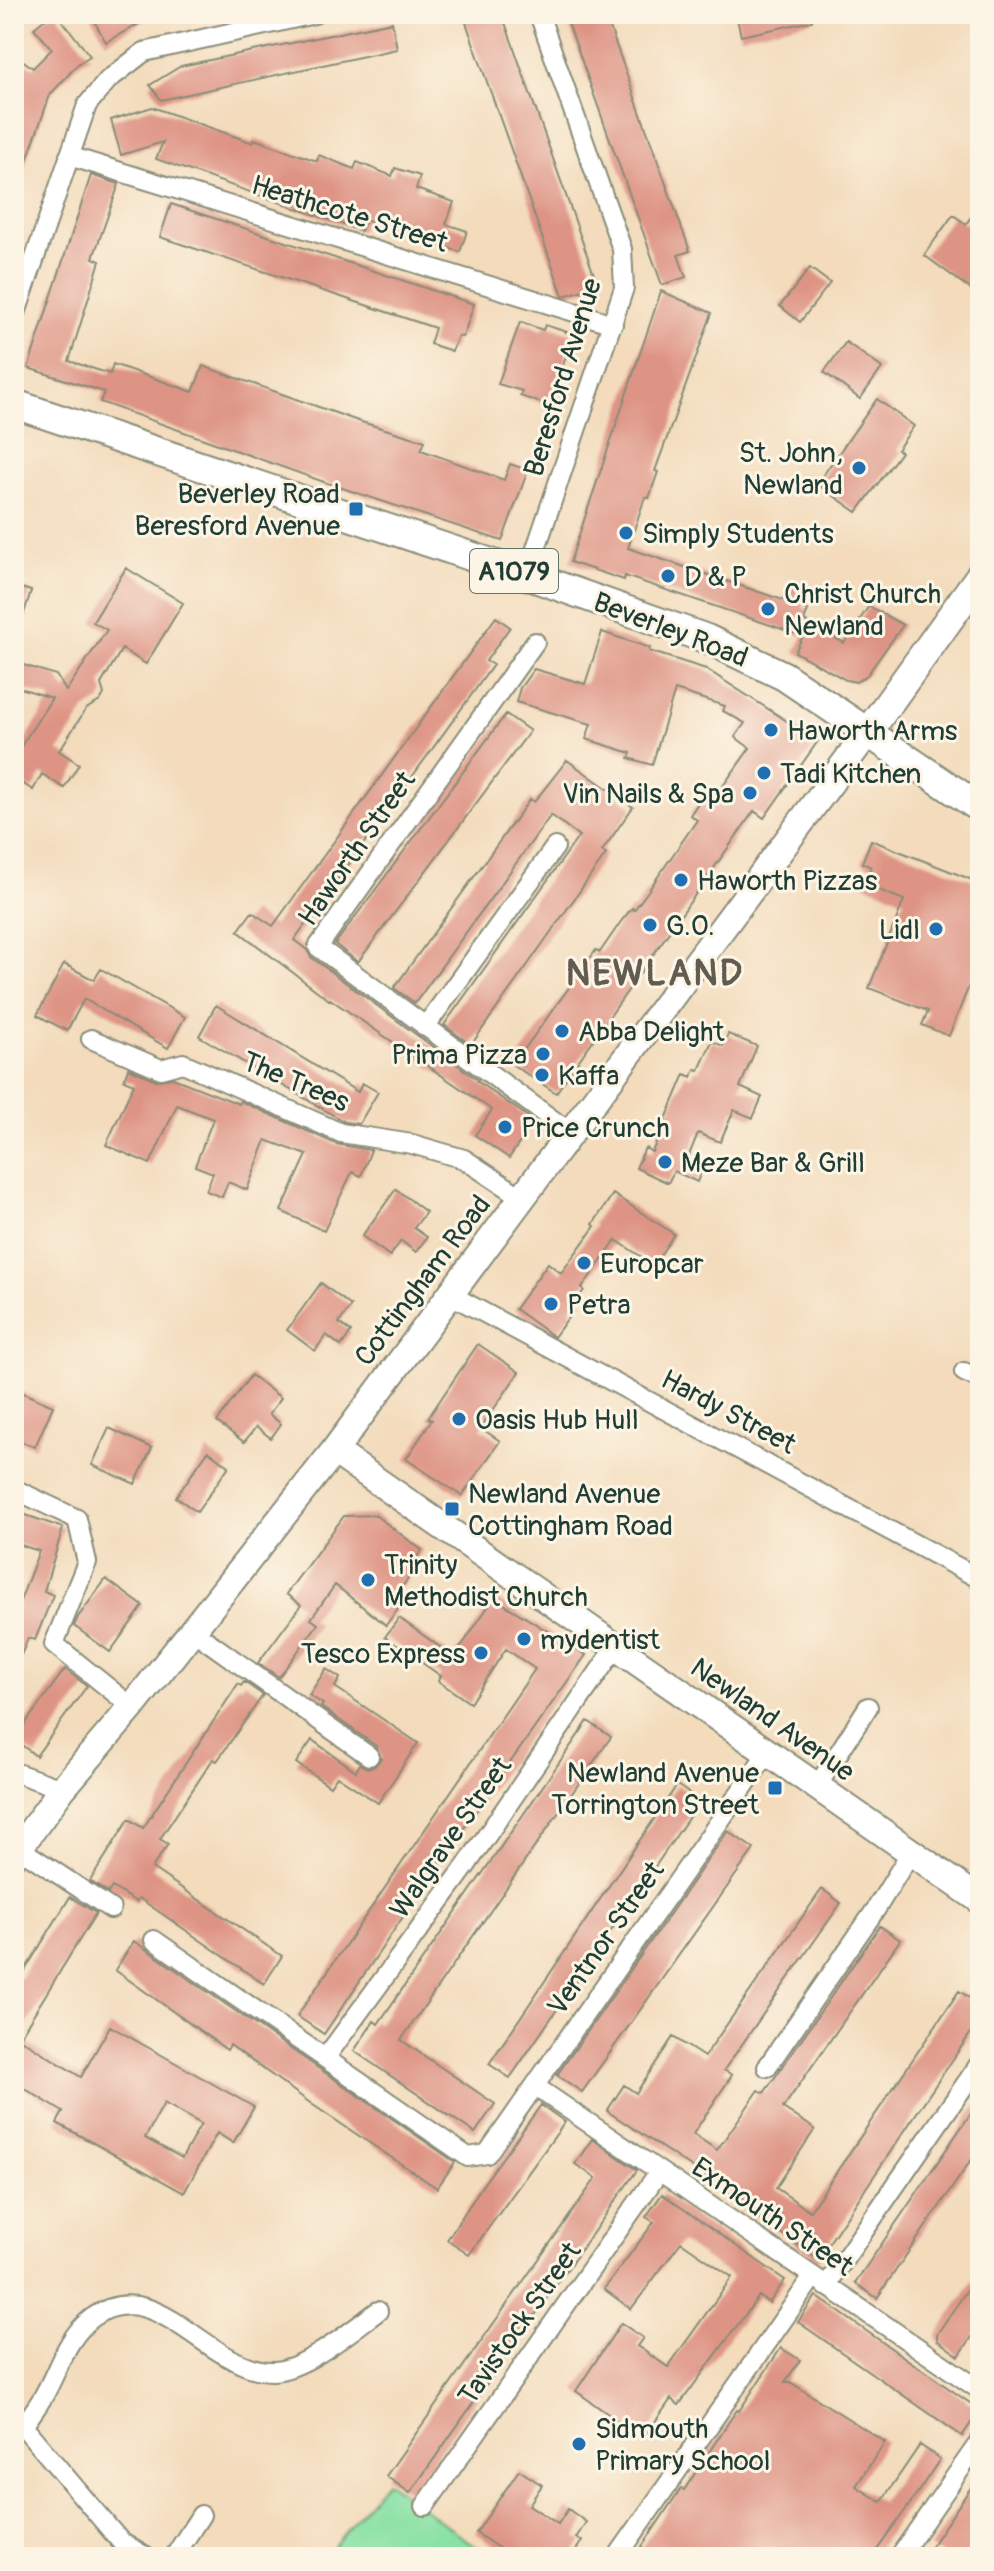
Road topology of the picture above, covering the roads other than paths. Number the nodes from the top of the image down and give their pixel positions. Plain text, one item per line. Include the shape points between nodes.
1 (314, 14) edge
2 (539, 14) edge
3 (69, 156) junction
4 (14, 319) edge
5 (613, 324) junction
6 (14, 404) edge
7 (527, 575) junction
8 (980, 576) edge
9 (535, 642) dead end
10 (868, 732) junction
11 (980, 808) edge
12 (555, 847) dead end
13 (425, 1027) junction
14 (91, 1039) dead end
15 (572, 1134) junction
16 (524, 1199) junction
17 (451, 1295) junction
18 (334, 1451) junction
19 (14, 1489) edge
20 (980, 1579) edge
21 (193, 1631) junction
22 (615, 1648) junction
23 (132, 1707) junction
24 (868, 1707) dead end
25 (768, 1752) junction
26 (369, 1756) dead end
27 (14, 1772) edge
28 (816, 1788) junction
29 (62, 1789) junction
30 (16, 1851) edge
31 (911, 1852) junction
32 (980, 1900) edge
33 (111, 1909) dead end
34 (154, 1940) dead end
35 (326, 2057) junction
36 (980, 2063) edge
37 (767, 2067) dead end
38 (536, 2087) junction
39 (659, 2172) junction
40 (820, 2281) junction
41 (378, 2311) dead end
42 (978, 2385) edge
43 (19, 2422) edge
44 (980, 2441) edge
45 (425, 2506) dead end
46 (201, 2515) dead end
47 (146, 2557) edge
48 (174, 2557) edge
49 (617, 2557) edge
50 (899, 2557) edge

1 - 3 street via 144,52 108,80 87,105
2 - 5 street, Beresford Avenue via 622,249 624,288
3 - 4 street
3 - 5 street, Heathcote Street
5 - 7 street, Beresford Avenue
6 - 7 main road, Beverley Road / A1079
7 - 10 main road, Beverley Road / A1079 via 707,639 784,676
8 - 10 main road
9 - 13 street, Haworth Street via 318,947
10 - 11 main road, Beverley Road / A1079
10 - 15 main road, Cottingham Road
12 - 13 street
13 - 15 street, Haworth Street
14 - 16 street, The Trees via 161,1069 183,1063 341,1133 464,1159
15 - 16 main road, Cottingham Road
16 - 17 main road, Cottingham Road
17 - 18 main road, Cottingham Road
17 - 20 street, Hardy Street
18 - 21 main road, Cottingham Road
18 - 22 main road, Newland Avenue
19 - 23 street via 77,1519 87,1562 54,1644
21 - 23 main road, Cottingham Road
21 - 26 street
22 - 25 main road, Newland Avenue
22 - 35 street, Walgrave Street via 466,1866
23 - 29 main road, Cottingham Road
24 - 28 street
25 - 28 main road, Newland Avenue
25 - 38 street, Ventnor Street
27 - 29 street
28 - 31 main road, Newland Avenue
29 - 30 main road, Cottingham Road
30 - 33 street
31 - 32 main road, Newland Avenue
31 - 37 street
34 - 35 street
35 - 38 street, Ventnor Street via 468,2157 487,2154
36 - 40 street
38 - 39 street, Exmouth Street
39 - 40 street, Exmouth Street
39 - 45 street, Tavistock Street
40 - 42 street, Exmouth Street
40 - 49 street
41 - 43 street via 299,2364 274,2371 230,2361 150,2309 127,2305 107,2310 74,2335 44,2395
43 - 47 street via 121,2542
44 - 50 street
46 - 48 street

